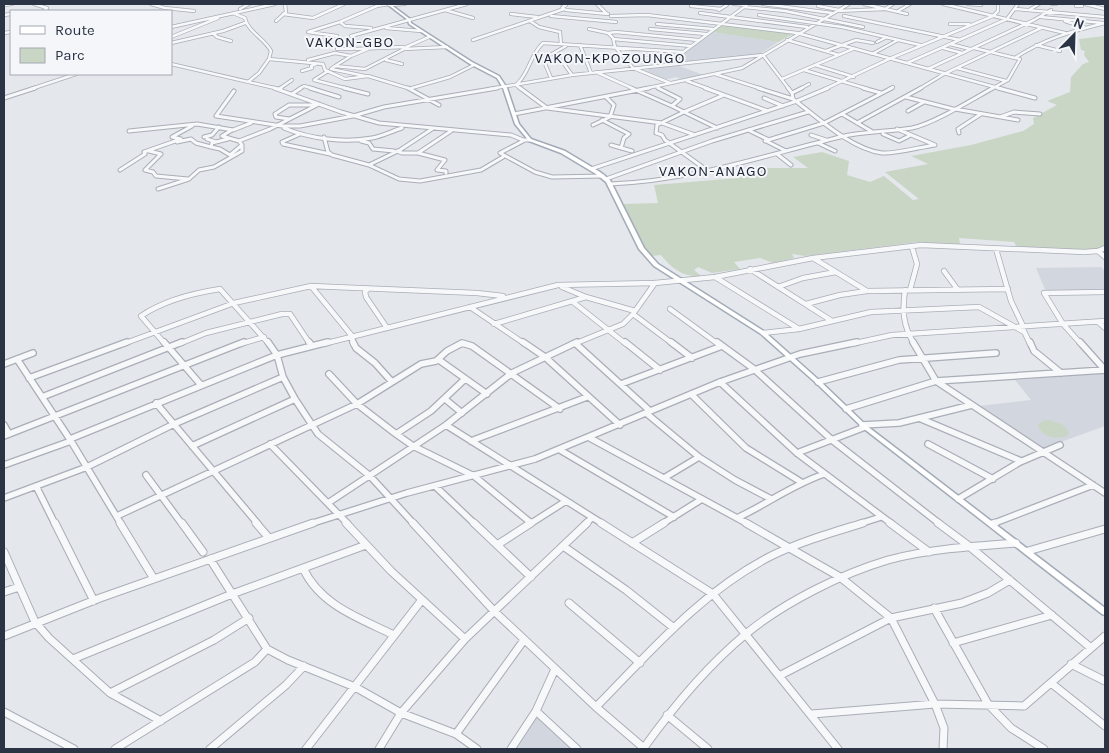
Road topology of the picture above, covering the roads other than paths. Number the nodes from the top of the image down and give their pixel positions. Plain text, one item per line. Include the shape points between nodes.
1 (12, 4) edge
2 (34, 4) edge
3 (151, 4) edge
4 (249, 4) edge
5 (276, 4) edge
6 (285, 4) edge
7 (344, 4) edge
8 (389, 4) edge
9 (405, 4) edge
10 (467, 4) edge
11 (562, 4) edge
12 (597, 4) edge
13 (734, 4) edge
14 (763, 4) edge
15 (820, 4) edge
16 (849, 4) edge
17 (864, 4) edge
18 (893, 4) edge
19 (910, 4) edge
20 (943, 4) edge
21 (968, 4) edge
22 (998, 4) edge
23 (1018, 4) edge
24 (1039, 4) edge
25 (1052, 4) edge
26 (1056, 4) edge
27 (4, 5) edge
28 (450, 5) edge
29 (727, 5) dead end
30 (746, 5) edge
31 (948, 5) edge
32 (956, 5) edge
33 (981, 5) dead end
34 (1084, 5) edge
35 (263, 6) junction
36 (459, 6) junction
37 (691, 6) dead end
38 (1076, 6) dead end
39 (1104, 8) edge
40 (564, 9) junction
41 (720, 9) junction
42 (886, 9) junction
43 (1016, 9) junction
44 (40, 10) edge
45 (46, 10) edge
46 (444, 10) junction
47 (1028, 10) junction
48 (194, 11) dead end
49 (837, 11) junction
50 (897, 11) junction
51 (1050, 11) junction
52 (232, 13) junction
53 (700, 13) dead end
54 (832, 13) junction
55 (283, 14) junction
56 (511, 14) dead end
57 (907, 14) dead end
58 (610, 15) junction
59 (712, 15) junction
60 (759, 15) dead end
61 (1077, 15) junction
62 (526, 16) junction
63 (547, 16) junction
64 (844, 16) dead end
65 (993, 16) junction
66 (665, 17) junction
67 (729, 17) junction
68 (1041, 17) junction
69 (1099, 17) junction
70 (1105, 17) edge
71 (473, 18) dead end
72 (822, 19) junction
73 (1007, 19) junction
74 (409, 20) junction
75 (276, 21) dead end
76 (531, 21) junction
77 (980, 21) junction
78 (1064, 21) dead end
79 (1086, 21) junction
80 (245, 22) junction
81 (340, 22) junction
82 (616, 22) junction
83 (722, 23) junction
84 (815, 23) junction
85 (1105, 23) edge
86 (657, 24) junction
87 (950, 24) dead end
88 (972, 24) junction
89 (996, 24) junction
90 (1026, 24) junction
91 (1071, 24) junction
92 (172, 27) edge
93 (808, 27) junction
94 (863, 27) dead end
95 (379, 28) junction
96 (1041, 28) junction
97 (1086, 28) junction
98 (650, 29) junction
99 (714, 29) junction
100 (589, 30) dead end
101 (421, 32) junction
102 (619, 32) junction
103 (213, 33) junction
104 (608, 33) junction
105 (798, 33) junction
106 (706, 34) junction
107 (1065, 34) junction
108 (643, 35) junction
109 (337, 36) dead end
110 (351, 36) dead end
111 (943, 36) junction
112 (172, 37) edge
113 (429, 37) junction
114 (887, 37) junction
115 (613, 39) junction
116 (473, 40) dead end
117 (698, 40) junction
118 (787, 40) junction
119 (899, 40) junction
120 (960, 40) junction
121 (172, 42) edge
122 (231, 42) dead end
123 (347, 44) dead end
124 (561, 44) junction
125 (950, 44) junction
126 (568, 45) junction
127 (580, 45) junction
128 (842, 45) junction
129 (1035, 45) junction
130 (691, 46) junction
131 (921, 46) junction
132 (447, 47) junction
133 (615, 47) junction
134 (404, 48) junction
135 (853, 48) junction
136 (942, 48) junction
137 (337, 49) dead end
138 (353, 49) junction
139 (368, 49) junction
140 (972, 49) junction
141 (656, 50) junction
142 (826, 51) junction
143 (1060, 51) dead end
144 (683, 52) junction
145 (992, 52) junction
146 (962, 53) junction
147 (872, 54) junction
148 (763, 55) junction
149 (839, 55) junction
150 (352, 56) junction
151 (623, 56) junction
152 (650, 57) junction
153 (978, 58) junction
154 (1015, 58) junction
155 (269, 59) junction
156 (543, 59) junction
157 (889, 59) junction
158 (385, 60) junction
159 (672, 60) junction
160 (305, 61) junction
161 (321, 63) junction
162 (172, 64) edge
163 (402, 64) dead end
164 (906, 64) junction
165 (474, 65) junction
166 (665, 65) junction
167 (815, 65) junction
168 (335, 66) junction
169 (633, 68) junction
170 (956, 68) junction
171 (927, 69) junction
172 (804, 70) junction
173 (302, 71) dead end
174 (328, 71) junction
175 (593, 72) junction
176 (715, 74) junction
177 (944, 74) junction
178 (73, 75) edge
179 (572, 75) junction
180 (366, 76) junction
181 (854, 77) junction
182 (551, 78) junction
183 (782, 79) junction
184 (292, 80) dead end
185 (314, 80) junction
186 (685, 80) junction
187 (1006, 80) junction
188 (248, 82) junction
189 (844, 82) junction
190 (671, 83) junction
191 (809, 84) dead end
192 (304, 86) junction
193 (516, 86) junction
194 (893, 87) dead end
195 (995, 87) junction
196 (412, 88) junction
197 (505, 88) junction
198 (658, 88) dead end
199 (279, 90) junction
200 (234, 91) dead end
201 (639, 91) junction
202 (792, 93) junction
203 (881, 93) junction
204 (292, 94) junction
205 (368, 94) dead end
206 (724, 95) junction
207 (339, 97) dead end
208 (606, 97) junction
209 (906, 97) junction
210 (4, 98) edge
211 (764, 98) dead end
212 (1035, 98) dead end
213 (431, 99) junction
214 (792, 99) junction
215 (797, 101) junction
216 (924, 102) junction
217 (318, 104) junction
218 (439, 105) dead end
219 (672, 106) junction
220 (783, 106) junction
221 (550, 108) junction
222 (954, 109) junction
223 (768, 111) junction
224 (908, 111) dead end
225 (684, 112) junction
226 (808, 112) junction
227 (514, 114) junction
228 (842, 114) junction
229 (982, 114) junction
230 (1040, 114) dead end
231 (354, 116) junction
232 (610, 117) junction
233 (1000, 117) junction
234 (289, 119) junction
235 (602, 120) junction
236 (1018, 120) dead end
237 (252, 123) junction
238 (660, 123) junction
239 (824, 123) junction
240 (858, 123) junction
241 (197, 124) junction
242 (593, 125) dead end
243 (276, 126) junction
244 (282, 126) junction
245 (219, 127) junction
246 (406, 127) junction
247 (433, 128) junction
248 (718, 128) junction
249 (897, 129) junction
250 (233, 130) junction
251 (748, 130) junction
252 (129, 131) dead end
253 (451, 131) junction
254 (871, 131) junction
255 (705, 132) junction
256 (959, 133) dead end
257 (304, 134) junction
258 (883, 134) dead end
259 (811, 135) dead end
260 (909, 135) junction
261 (695, 136) junction
262 (842, 136) junction
263 (324, 137) junction
264 (336, 138) junction
265 (229, 139) junction
266 (523, 140) junction
267 (530, 140) junction
268 (769, 140) junction
269 (827, 140) junction
270 (174, 141) junction
271 (239, 141) junction
272 (216, 142) junction
273 (712, 142) junction
274 (817, 143) junction
275 (672, 144) junction
276 (611, 145) dead end
277 (211, 147) junction
278 (622, 148) junction
279 (149, 151) junction
280 (395, 151) junction
281 (632, 151) dead end
282 (786, 151) junction
283 (835, 151) dead end
284 (683, 152) junction
285 (418, 153) junction
286 (777, 154) junction
287 (332, 155) junction
288 (231, 156) junction
289 (503, 156) junction
290 (369, 165) junction
291 (791, 165) dead end
292 (591, 169) junction
293 (120, 170) dead end
294 (708, 171) junction
295 (446, 173) dead end
296 (604, 178) junction
297 (189, 179) junction
298 (610, 184) junction
299 (158, 189) dead end
300 (912, 247) junction
301 (1105, 248) edge
302 (996, 249) junction
303 (1098, 251) junction
304 (1105, 257) edge
305 (813, 258) junction
306 (749, 269) junction
307 (944, 271) dead end
308 (836, 272) junction
309 (716, 277) junction
310 (680, 280) junction
311 (655, 283) junction
312 (558, 285) junction
313 (311, 286) junction
314 (778, 287) junction
315 (368, 289) junction
316 (1008, 289) junction
317 (908, 290) junction
318 (958, 290) junction
319 (867, 291) junction
320 (1105, 292) edge
321 (509, 296) junction
322 (586, 297) junction
323 (573, 302) junction
324 (234, 303) junction
325 (806, 304) junction
326 (470, 306) junction
327 (670, 309) dead end
328 (902, 310) junction
329 (634, 312) junction
330 (250, 321) junction
331 (832, 321) junction
332 (1105, 321) edge
333 (1098, 322) junction
334 (494, 324) junction
335 (1063, 324) junction
336 (387, 328) junction
337 (1021, 328) junction
338 (1105, 328) edge
339 (799, 329) junction
340 (609, 330) junction
341 (153, 331) junction
342 (763, 333) junction
343 (908, 333) junction
344 (352, 336) junction
345 (264, 337) junction
346 (575, 344) junction
347 (312, 346) junction
348 (722, 346) junction
349 (168, 349) junction
350 (33, 353) dead end
351 (996, 353) dead end
352 (277, 355) junction
353 (790, 356) junction
354 (545, 357) junction
355 (692, 358) junction
356 (924, 358) junction
357 (17, 359) junction
358 (439, 360) junction
359 (4, 364) edge
360 (184, 366) junction
361 (754, 369) junction
362 (660, 370) junction
363 (1105, 370) edge
364 (512, 373) junction
365 (1061, 373) junction
366 (329, 374) dead end
367 (283, 377) junction
368 (29, 378) junction
369 (465, 379) junction
370 (936, 381) junction
371 (392, 382) junction
372 (720, 382) junction
373 (818, 382) junction
374 (620, 384) junction
375 (201, 385) junction
376 (486, 394) junction
377 (692, 394) junction
378 (42, 397) junction
379 (587, 397) junction
380 (294, 399) junction
381 (446, 399) junction
382 (156, 403) junction
383 (357, 404) junction
384 (972, 405) junction
385 (560, 409) junction
386 (846, 409) junction
387 (648, 412) junction
388 (462, 414) junction
389 (56, 418) junction
390 (919, 418) junction
391 (174, 424) junction
392 (4, 425) edge
393 (312, 425) junction
394 (446, 425) junction
395 (620, 425) junction
396 (864, 426) junction
397 (396, 434) junction
398 (6, 435) edge
399 (590, 438) junction
400 (71, 440) junction
401 (832, 440) junction
402 (471, 441) junction
403 (270, 444) junction
404 (928, 444) dead end
405 (1060, 445) dead end
406 (192, 446) junction
407 (413, 446) junction
408 (560, 450) junction
409 (1042, 451) junction
410 (797, 453) junction
411 (699, 457) junction
412 (1021, 461) junction
413 (4, 465) edge
414 (87, 467) junction
415 (512, 467) junction
416 (214, 472) junction
417 (824, 474) junction
418 (146, 475) dead end
419 (370, 476) junction
420 (474, 476) junction
421 (664, 478) junction
422 (994, 479) junction
423 (801, 482) junction
424 (1093, 485) junction
425 (36, 486) junction
426 (435, 486) junction
427 (1105, 493) edge
428 (162, 495) junction
429 (4, 498) edge
430 (391, 498) junction
431 (702, 499) junction
432 (771, 499) junction
433 (958, 499) junction
434 (566, 501) junction
435 (328, 503) junction
436 (338, 514) junction
437 (117, 516) junction
438 (674, 517) junction
439 (881, 517) junction
440 (592, 518) junction
441 (737, 518) junction
442 (531, 523) junction
443 (992, 524) junction
444 (1105, 529) edge
445 (269, 538) junction
446 (1016, 542) junction
447 (632, 543) junction
448 (366, 545) junction
449 (497, 545) junction
450 (563, 546) junction
451 (969, 546) junction
452 (788, 548) junction
453 (1028, 551) junction
454 (4, 552) edge
455 (203, 552) dead end
456 (929, 552) junction
457 (210, 559) junction
458 (303, 568) junction
459 (531, 577) junction
460 (840, 577) junction
461 (154, 579) junction
462 (1010, 580) junction
463 (19, 587) junction
464 (4, 592) edge
465 (232, 594) junction
466 (713, 594) junction
467 (94, 600) junction
468 (422, 601) junction
469 (569, 603) dead end
470 (934, 608) junction
471 (494, 611) junction
472 (1105, 612) edge
473 (1052, 615) junction
474 (249, 618) junction
475 (891, 618) junction
476 (35, 622) junction
477 (674, 628) junction
478 (747, 633) junction
479 (394, 635) junction
480 (4, 636) edge
481 (1105, 636) edge
482 (465, 639) junction
483 (524, 640) junction
484 (953, 642) junction
485 (1092, 648) junction
486 (267, 649) junction
487 (72, 659) junction
488 (640, 663) junction
489 (1071, 664) junction
490 (304, 666) junction
491 (555, 669) junction
492 (779, 676) junction
493 (1105, 681) edge
494 (1051, 683) junction
495 (355, 687) junction
496 (110, 693) junction
497 (935, 704) junction
498 (988, 704) junction
499 (596, 707) junction
500 (536, 711) junction
501 (4, 712) edge
502 (401, 713) junction
503 (812, 714) junction
504 (667, 715) junction
505 (161, 721) junction
506 (1105, 726) edge
507 (456, 734) junction
508 (1030, 746) edge
509 (74, 749) edge
510 (116, 749) edge
511 (210, 749) edge
512 (306, 749) edge
513 (379, 749) edge
514 (477, 749) edge
515 (511, 749) edge
516 (577, 749) edge
517 (644, 749) edge
518 (708, 749) edge
519 (838, 749) edge
520 (943, 749) edge
521 (1044, 749) edge

1 - 27 street
2 - 45 street
3 - 48 street
4 - 35 street
4 - 52 street
5 - 35 street
6 - 55 street
7 - 55 street via 312,18
8 - 9 street
8 - 74 main road
8 - 81 street
10 - 36 street
11 - 40 street via 566,5
12 - 58 street
13 - 30 street
14 - 54 street
15 - 49 street via 818,6
16 - 49 street
17 - 42 street
18 - 42 street
19 - 50 street
20 - 31 street
21 - 33 street
22 - 65 street via 998,11
23 - 43 street
24 - 47 street
25 - 26 street
28 - 36 street
29 - 41 street
30 - 67 street
30 - 72 street
31 - 32 street
32 - 65 street
34 - 38 street
34 - 39 street
34 - 61 street
35 - 52 street
36 - 46 street
37 - 41 street
39 - 69 street
40 - 58 street
40 - 63 street
41 - 59 street
42 - 49 street
42 - 50 street
43 - 47 street
43 - 73 street
44 - 45 street
46 - 71 street
46 - 74 street
47 - 51 street
49 - 54 street
50 - 57 street
51 - 61 street
51 - 68 street
52 - 80 street via 245,18
52 - 92 street
52 - 112 street
53 - 59 street
54 - 72 street
55 - 75 street
56 - 62 street
58 - 66 street
58 - 82 street
59 - 67 street
60 - 84 street
61 - 69 street
62 - 63 street
62 - 76 street
63 - 76 street
63 - 82 street
64 - 111 street
65 - 73 street
65 - 77 street
66 - 83 street
66 - 86 street
67 - 83 street
67 - 93 street
68 - 79 street
68 - 90 street
69 - 70 street
72 - 84 street
72 - 94 street
73 - 89 street
73 - 90 street
74 - 95 street
74 - 101 main road
76 - 116 street
76 - 124 street via 538,29 560,32
77 - 88 street
77 - 89 street
78 - 91 street
79 - 85 street
79 - 91 street
80 - 103 street
80 - 155 street via 268,44 271,51
81 - 95 street via 345,26
81 - 109 street via 308,32
82 - 102 street
83 - 99 street
83 - 105 street
84 - 93 street
84 - 114 street
85 - 97 street
86 - 98 street
86 - 99 street
87 - 88 street
88 - 111 street
89 - 120 street
90 - 96 street
90 - 140 street
91 - 97 street
93 - 105 street
95 - 101 street
95 - 110 street
96 - 107 street
96 - 145 street
97 - 107 street
98 - 106 street
98 - 108 street
99 - 106 street
100 - 104 street
101 - 113 main road
102 - 104 street
102 - 108 street
103 - 121 street
103 - 122 street via 217,38
104 - 115 street
105 - 118 street
105 - 128 street
106 - 117 street
107 - 129 street
108 - 117 street
111 - 120 street
111 - 131 street
113 - 132 main road
113 - 134 street
114 - 119 street
114 - 128 street via 875,42 856,40
115 - 130 street
115 - 133 street
117 - 130 street
118 - 142 street
118 - 148 street
119 - 131 street
119 - 147 street
120 - 125 street
123 - 138 street
124 - 126 street
124 - 193 street via 543,43 534,52 529,69
125 - 136 street
125 - 140 street
126 - 127 street
126 - 156 street
127 - 133 street
127 - 175 street
128 - 135 street
128 - 142 street
129 - 143 street
129 - 154 street
130 - 144 street
131 - 157 street
132 - 134 street
132 - 165 main road
133 - 141 street
133 - 151 street
134 - 139 street
134 - 158 street
135 - 147 street
135 - 149 street
136 - 146 street
136 - 164 street
137 - 138 street
138 - 139 street
139 - 150 street
140 - 145 street
140 - 146 street
141 - 144 street
141 - 152 street via 646,52
142 - 149 street
144 - 159 street
145 - 153 street
145 - 154 street
146 - 153 street
146 - 171 street
147 - 157 street
148 - 166 street
148 - 176 street via 744,67
148 - 183 street
149 - 167 street
150 - 160 street via 331,53
150 - 168 street
151 - 152 street
151 - 169 street
152 - 159 street
153 - 170 street
154 - 187 street via 1020,59
155 - 160 street
155 - 188 street
156 - 179 street via 562,61
156 - 182 street
157 - 164 street
157 - 181 street
158 - 163 street
158 - 168 street via 365,68
159 - 166 street
160 - 161 street
161 - 173 street via 312,64 312,68
161 - 174 street
162 - 188 street
164 - 171 street
165 - 196 street
165 - 197 main road via 496,76
166 - 169 street
167 - 172 street
167 - 181 street
168 - 180 street via 331,69
169 - 175 street
169 - 190 street
170 - 177 street
170 - 187 street
171 - 177 street
172 - 183 street
172 - 189 street
174 - 180 street via 343,79
174 - 185 street
175 - 179 street
175 - 201 street
176 - 186 street
176 - 214 street
177 - 195 street
177 - 209 street
178 - 210 street
179 - 182 street
180 - 196 street
181 - 189 street
182 - 193 street
183 - 202 street
184 - 199 street
185 - 192 street
185 - 205 street
186 - 190 street
186 - 206 street
187 - 195 street
188 - 199 street
189 - 203 street
189 - 215 street
190 - 201 street
191 - 202 street
192 - 204 street
192 - 207 street
193 - 197 street
193 - 221 street
194 - 203 street
195 - 212 street
195 - 222 street
196 - 213 street
197 - 213 street
197 - 227 main road
198 - 219 street via 680,99
199 - 204 street
200 - 237 street via 216,116
201 - 208 street
201 - 219 street
202 - 214 street
203 - 228 street
204 - 217 street
206 - 223 street
206 - 225 street
208 - 221 street
208 - 232 street via 614,105
209 - 216 street
209 - 240 street
211 - 220 street
213 - 218 street
213 - 231 street
214 - 215 street
215 - 220 street
215 - 226 street
216 - 222 street
216 - 224 street
217 - 231 street
217 - 234 street
217 - 234 street via 289,105 275,114
219 - 225 street
220 - 223 street
221 - 227 street
221 - 232 street
222 - 229 street
222 - 249 street via 923,125
223 - 248 street
225 - 238 street
225 - 248 street
226 - 239 street
226 - 251 street
227 - 267 main road via 519,127
228 - 239 street
228 - 240 street
229 - 233 street
229 - 256 street via 958,129
230 - 233 street via 1010,112
231 - 244 street
231 - 246 street
232 - 235 street
232 - 238 street
233 - 236 street
234 - 243 street
235 - 242 street
235 - 278 street via 618,132 629,134 624,138
237 - 243 street
237 - 250 street
238 - 261 street
238 - 275 street via 656,125 656,133
239 - 262 street
239 - 268 street
240 - 254 street
241 - 245 street
241 - 252 street
241 - 270 street via 176,134 172,137 180,139
243 - 244 street
243 - 271 street
244 - 257 street
245 - 250 street
245 - 272 street via 205,138
246 - 247 street
246 - 264 street via 372,138
247 - 253 street
247 - 280 street
248 - 255 street
249 - 254 street
249 - 260 street
250 - 265 street via 222,135
251 - 268 street
251 - 273 street
253 - 266 street via 511,135
253 - 285 street
254 - 262 street
255 - 261 street
255 - 273 street
257 - 263 street
257 - 287 street via 282,142
258 - 260 street via 899,141
259 - 269 street
260 - 262 street via 936,145 883,153
261 - 275 street
262 - 269 street
263 - 264 street
263 - 287 street
264 - 280 street via 366,142 373,148
265 - 271 street
265 - 272 street
266 - 267 street
266 - 289 street via 501,152
267 - 292 main road via 556,149
268 - 282 street via 765,141
269 - 274 street
270 - 277 street via 192,139
270 - 279 street
271 - 288 street via 242,151
272 - 277 street
273 - 284 street
274 - 282 street
274 - 283 street
275 - 284 street
275 - 292 street
276 - 278 street
277 - 288 street
278 - 281 street
279 - 293 street
279 - 297 street via 161,154 145,170 156,176
280 - 285 street
280 - 290 street
282 - 286 street
284 - 294 street
284 - 296 street
285 - 295 street via 445,160 437,170
286 - 291 street
286 - 294 street
287 - 290 street
288 - 297 street via 214,167 199,170
289 - 290 street via 481,170 420,181 399,179
289 - 296 street via 552,178
292 - 296 main road
294 - 298 street via 660,180
296 - 298 main road
297 - 299 street
298 - 310 main road via 645,254
300 - 302 street via 935,245
300 - 305 street
300 - 317 street via 918,267
301 - 303 street
302 - 303 street
302 - 316 street
303 - 304 street
305 - 306 street
305 - 308 street
306 - 309 street
306 - 314 street
307 - 318 street
308 - 314 street via 802,278
308 - 319 street
309 - 310 street
309 - 339 street
310 - 311 street
310 - 342 main road
311 - 312 street
311 - 329 street
312 - 321 street
312 - 322 street
313 - 315 street
313 - 324 street
313 - 344 street
314 - 325 street
315 - 321 street
315 - 336 street via 366,297
316 - 318 street
316 - 337 street
317 - 318 street
317 - 319 street
317 - 328 street
319 - 325 street
320 - 335 street via 1044,293
321 - 326 street
322 - 323 street
322 - 329 street
323 - 334 street
323 - 340 street
324 - 330 street
324 - 341 street
324 - 341 street via 217,289 163,305 140,316
325 - 331 street
326 - 334 street
326 - 336 street
327 - 348 street
328 - 331 street via 871,312
328 - 337 street via 979,307
328 - 343 street
329 - 340 street via 623,324
329 - 355 street
330 - 345 street
330 - 347 street via 288,313
330 - 349 street via 213,330
331 - 339 street
332 - 333 street
333 - 335 street
333 - 338 street
334 - 354 street
335 - 337 street
335 - 363 street
336 - 344 street
337 - 343 street
337 - 365 street via 1034,351
339 - 342 street
340 - 346 street
340 - 362 street
341 - 349 street
341 - 368 street
342 - 353 main road
343 - 353 street
343 - 356 street
344 - 347 street
344 - 371 street via 355,347 374,361
345 - 352 street
345 - 360 street
346 - 354 street
346 - 374 street
347 - 352 street
348 - 355 street
348 - 361 street
349 - 360 street
349 - 378 street
350 - 357 street
351 - 356 street
352 - 367 street
352 - 375 street
353 - 361 street
353 - 373 main road
354 - 364 street
354 - 379 street
355 - 362 street
356 - 370 street
356 - 373 street via 899,360
357 - 359 street
357 - 368 street
358 - 364 street via 457,345 466,343
358 - 369 street
358 - 371 street via 421,364
360 - 375 street
360 - 389 street
361 - 372 street
361 - 401 street
362 - 374 street
363 - 365 street
364 - 376 street
364 - 385 street
365 - 370 street
366 - 383 street
367 - 380 street
367 - 391 street
368 - 378 street
369 - 376 street
369 - 381 street
370 - 384 street
370 - 386 street
371 - 383 street
372 - 377 street
372 - 410 street
373 - 386 main road
374 - 387 street
375 - 382 street
376 - 388 street
377 - 387 street
377 - 423 street via 746,448
378 - 389 street
379 - 385 street
379 - 395 street
380 - 393 street
380 - 406 street
381 - 388 street
381 - 397 street
382 - 391 street
382 - 400 street
383 - 393 street
383 - 397 street
384 - 390 street
384 - 409 street
385 - 402 street
386 - 396 main road
387 - 395 street
387 - 411 street
388 - 394 street
389 - 398 street
389 - 400 street
390 - 396 street
390 - 412 street
391 - 406 street
391 - 414 street
392 - 398 street
393 - 403 street
393 - 419 street via 318,434
394 - 402 street
394 - 407 street
395 - 399 street
396 - 401 street
396 - 433 main road
397 - 407 street
399 - 408 street
399 - 421 street
400 - 413 street
400 - 414 street
401 - 410 street
401 - 451 street
402 - 415 street
403 - 416 street
403 - 435 street
404 - 422 street
405 - 409 street
406 - 416 street
407 - 419 street
407 - 420 street
408 - 415 street
408 - 438 street
409 - 412 street
409 - 424 street
410 - 417 street
411 - 421 street
411 - 432 street
412 - 422 street
414 - 425 street
414 - 437 street
415 - 420 street
415 - 434 street
416 - 428 street
416 - 445 street
417 - 423 street
417 - 439 street
418 - 428 street
419 - 430 street
419 - 435 street
420 - 426 street
420 - 442 street
421 - 431 street
422 - 433 street
423 - 432 street
424 - 427 street
424 - 443 street
425 - 429 street
425 - 467 street
426 - 430 street
426 - 449 street
428 - 437 street
428 - 455 street
430 - 436 street
430 - 471 street
431 - 438 street
431 - 441 street
432 - 441 street
433 - 443 main road
434 - 440 street
434 - 442 street
435 - 436 street
436 - 445 street
436 - 448 street
437 - 461 street
438 - 447 street
439 - 452 street
439 - 456 street
440 - 447 street
440 - 450 street
441 - 452 street
442 - 449 street
443 - 446 main road
444 - 453 street
445 - 457 street
446 - 451 street
446 - 453 main road
447 - 466 street
448 - 458 street
448 - 468 street
449 - 459 street
450 - 459 street
450 - 477 street
451 - 456 street
451 - 462 street
452 - 460 street
452 - 466 street via 756,564
453 - 472 main road
454 - 463 street
456 - 460 street via 889,560
457 - 461 street
457 - 465 street
458 - 465 street
458 - 479 street via 309,582 329,601
459 - 471 street
460 - 475 street
460 - 478 street
461 - 467 street
462 - 470 street via 976,598
462 - 473 street
463 - 464 street
463 - 476 street
465 - 474 street
465 - 487 street
466 - 477 street
466 - 478 street
467 - 476 street
468 - 479 street
468 - 482 street
469 - 488 street
470 - 475 street
470 - 484 street
471 - 482 street
471 - 483 street
473 - 484 street
473 - 485 street
474 - 486 street
474 - 496 street via 214,640
475 - 492 street
475 - 497 street
476 - 480 street
476 - 487 street
477 - 488 street
478 - 492 street
478 - 504 street
479 - 495 street
481 - 485 street
482 - 502 street
483 - 491 street
483 - 507 street
484 - 498 street
485 - 489 street
486 - 490 street
486 - 505 street via 255,662
487 - 496 street
488 - 499 street
489 - 493 street
489 - 494 street
490 - 495 street
490 - 511 street
491 - 499 street
491 - 500 street
492 - 503 street
494 - 498 street via 1024,706
494 - 506 street
495 - 502 street
495 - 512 street
496 - 505 street
497 - 498 street
497 - 503 street
497 - 520 street via 944,728
498 - 508 street
499 - 517 street
500 - 515 street
500 - 516 street
501 - 509 street
502 - 507 street
502 - 513 street
503 - 519 street
504 - 517 street
504 - 518 street
505 - 510 street
507 - 514 street
508 - 521 street

